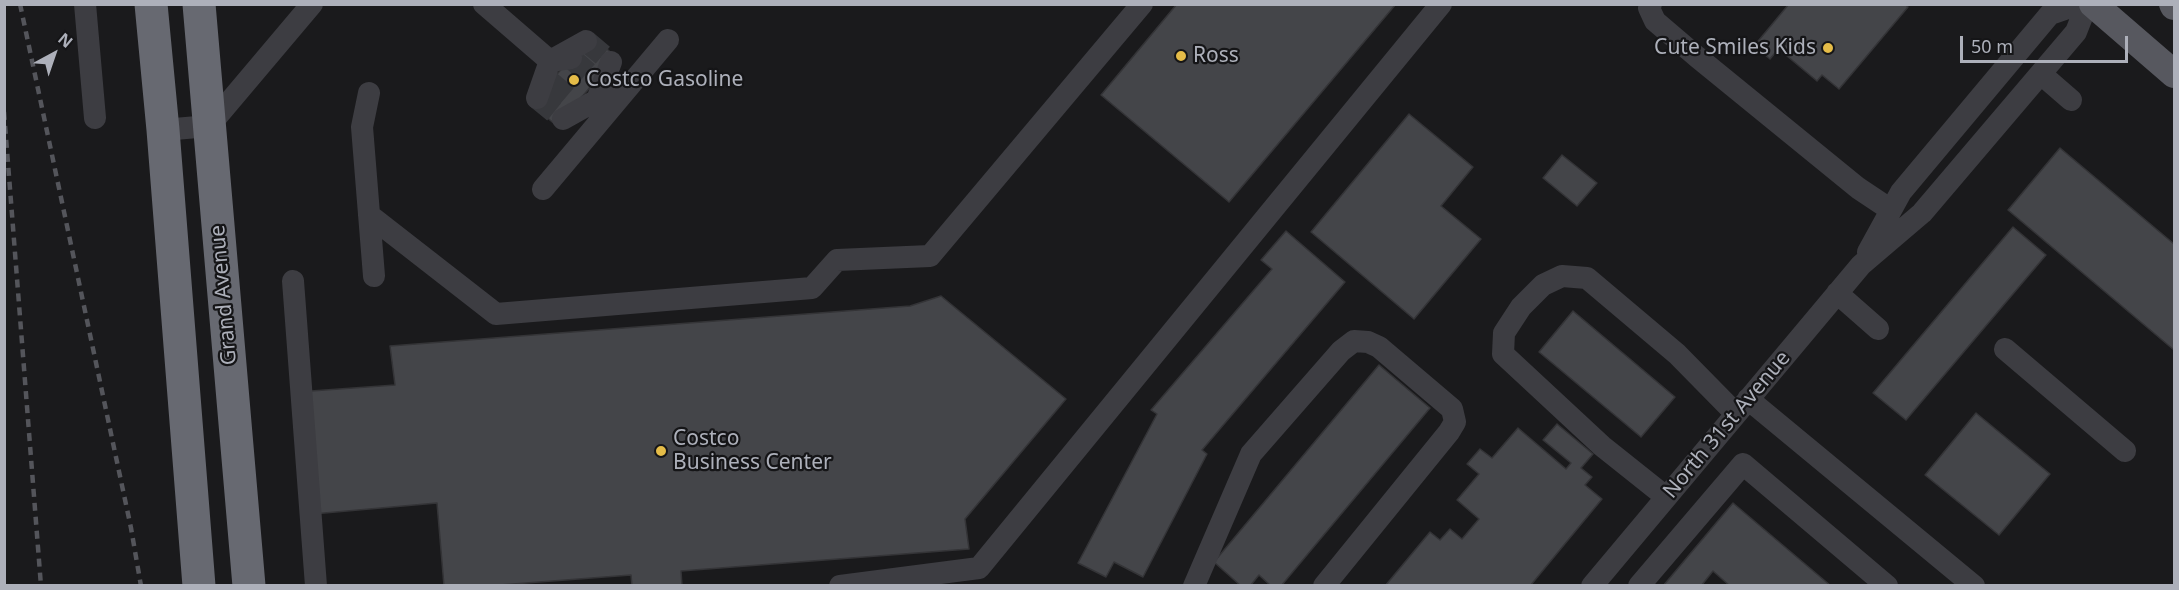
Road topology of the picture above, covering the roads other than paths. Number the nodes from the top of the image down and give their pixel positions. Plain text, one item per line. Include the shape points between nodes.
1 (85, 4) edge
2 (151, 4) edge
3 (199, 4) edge
4 (312, 4) edge
5 (483, 4) edge
6 (1142, 4) edge
7 (1442, 4) edge
8 (1651, 4) edge
9 (2079, 4) edge
10 (2087, 4) edge
11 (2093, 4) edge
12 (668, 40) dead end
13 (586, 41) dead end
14 (611, 62) dead end
15 (2041, 74) junction
16 (2175, 74) edge
17 (369, 93) dead end
18 (2070, 100) dead end
19 (588, 103) junction
20 (95, 118) dead end
21 (209, 126) junction
22 (163, 130) junction
23 (543, 189) dead end
24 (1891, 210) junction
25 (369, 215) junction
26 (1861, 265) junction
27 (374, 276) dead end
28 (293, 281) dead end
29 (1837, 292) junction
30 (1878, 329) dead end
31 (2005, 349) dead end
32 (1742, 407) junction
33 (1713, 441) junction
34 (2125, 451) dead end
35 (1743, 464) junction
36 (1666, 497) junction
37 (1604, 581) edge
38 (199, 585) edge
39 (249, 585) edge
40 (316, 585) edge
41 (840, 585) edge
42 (1194, 585) edge
43 (1324, 585) edge
44 (1639, 585) edge
45 (1887, 585) edge
46 (1974, 585) edge

1 - 20 street
2 - 22 highway
3 - 21 highway, Grand Avenue
4 - 21 street
5 - 13 street via 552,75
6 - 25 street via 930,256 837,260 812,288 496,314
7 - 41 street via 979,567
8 - 24 street via 1655,21 1858,188
9 - 24 street, North 31st Avenue via 2050,14 1901,192
10 - 15 street, North 31st Avenue via 2076,32
11 - 16 main road
12 - 19 street
14 - 19 street
15 - 18 street
15 - 26 street, North 31st Avenue via 1922,213
17 - 25 street via 362,127
19 - 23 street
21 - 22 street
21 - 39 highway, Grand Avenue
22 - 38 highway
24 - 26 street, North 31st Avenue
25 - 27 street
26 - 29 street, North 31st Avenue
28 - 40 street
29 - 30 street
29 - 32 street, North 31st Avenue
31 - 34 street
32 - 33 street, North 31st Avenue
32 - 36 street via 1587,278 1562,276 1543,285 1521,307 1504,333 1503,354 1602,446
32 - 46 street
33 - 35 street
33 - 36 street, North 31st Avenue
35 - 44 street
35 - 45 street
36 - 37 street, North 31st Avenue
42 - 43 street via 1251,454 1341,351 1354,341 1368,342 1452,409 1455,422

